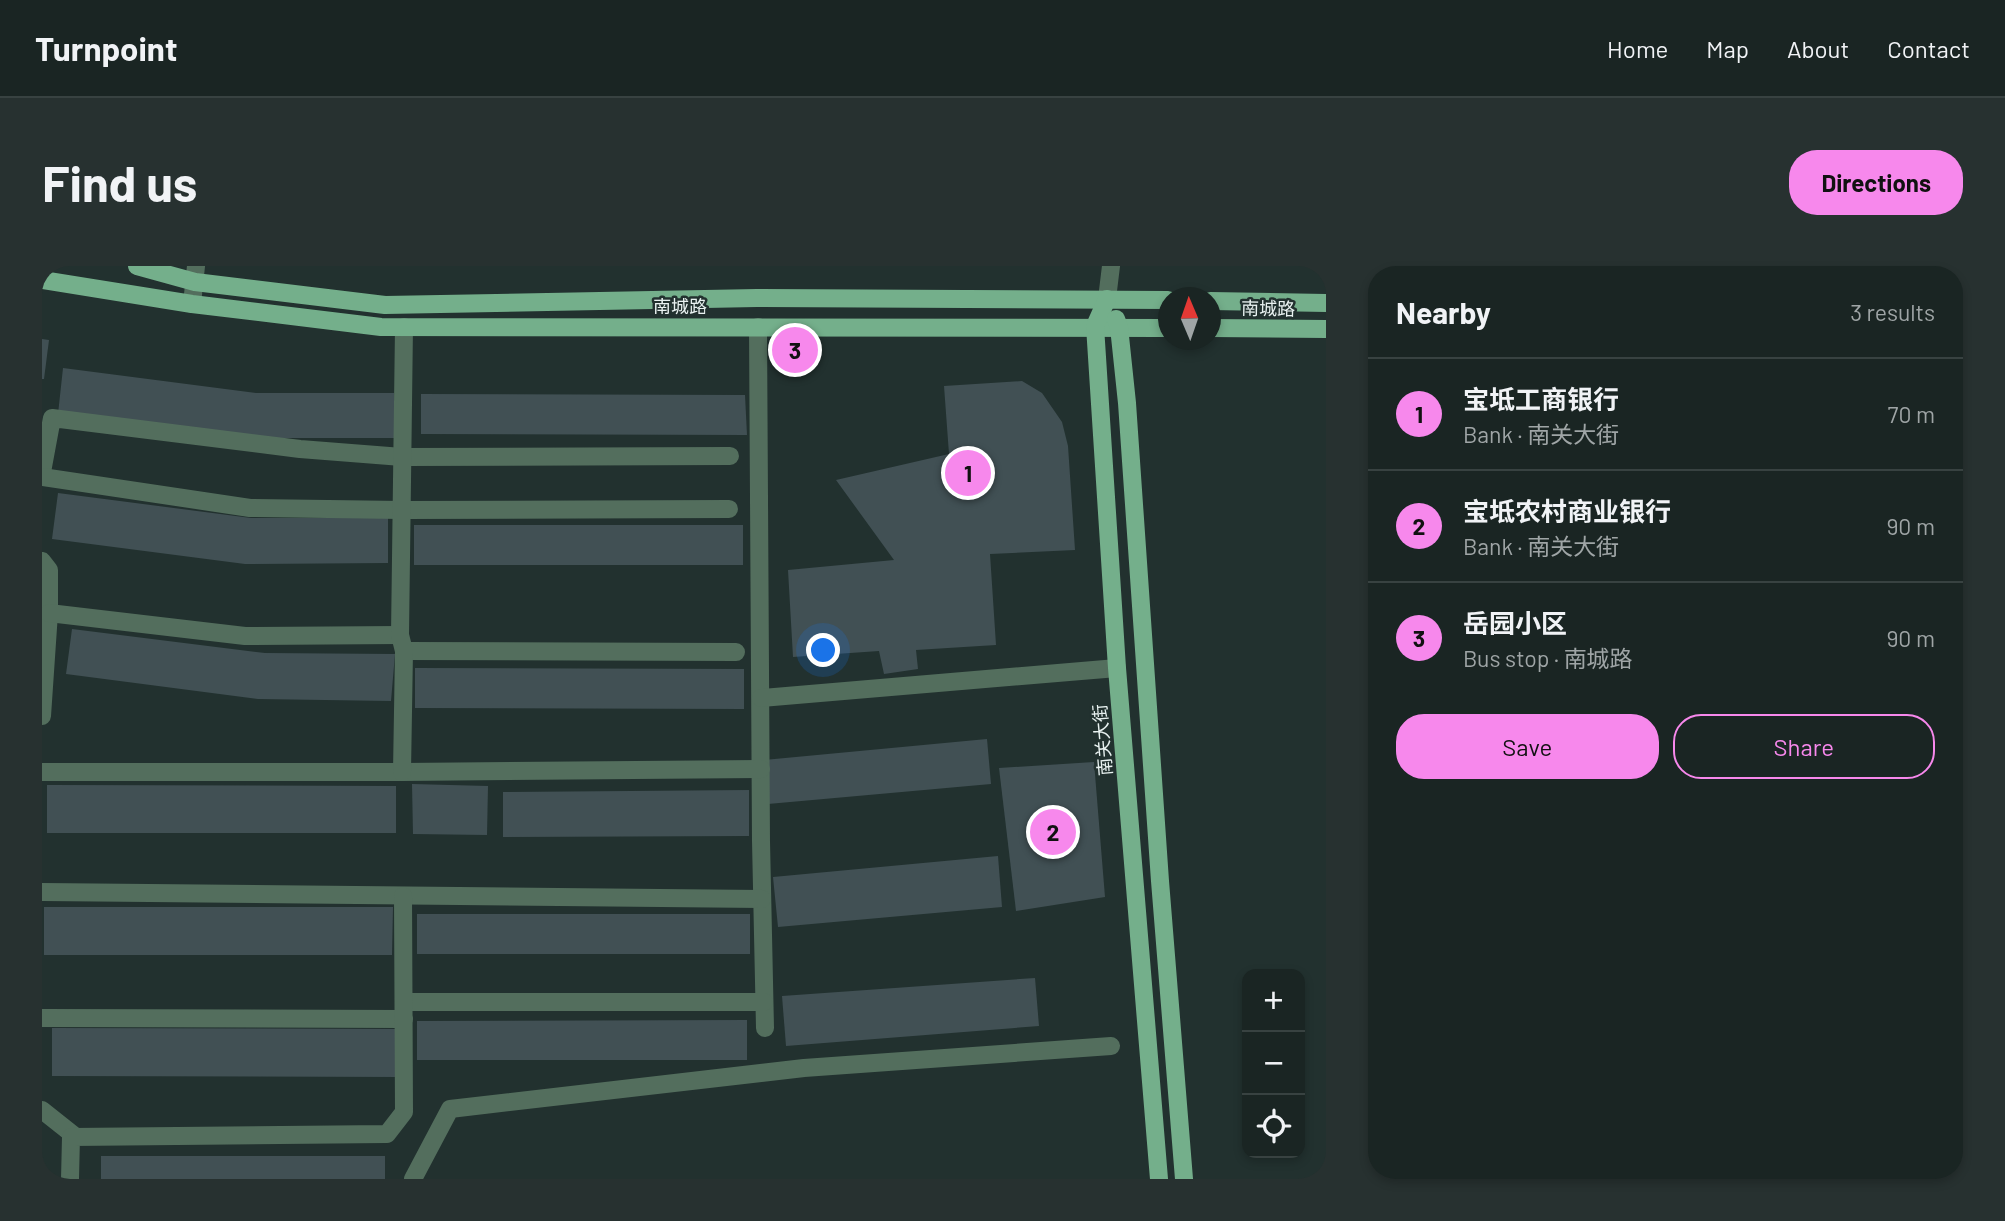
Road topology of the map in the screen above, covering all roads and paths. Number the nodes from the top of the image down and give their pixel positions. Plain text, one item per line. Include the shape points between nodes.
1 (137, 266) edge
2 (1111, 266) edge
3 (196, 274) edge
4 (42, 280) edge
5 (1107, 299) junction
6 (1158, 300) edge
7 (1221, 301) edge
8 (1326, 303) edge
9 (192, 304) junction
10 (1095, 326) junction
11 (404, 327) junction
12 (758, 327) junction
13 (1119, 327) junction
14 (1158, 328) edge
15 (1221, 328) edge
16 (1326, 329) edge
17 (730, 456) dead end
18 (402, 457) junction
19 (42, 474) edge
20 (729, 509) dead end
21 (402, 510) junction
22 (42, 561) edge
23 (49, 613) junction
24 (402, 643) junction
25 (736, 652) dead end
26 (1117, 668) junction
27 (43, 681) edge
28 (761, 698) junction
29 (42, 716) edge
30 (761, 769) junction
31 (42, 772) edge
32 (402, 772) junction
33 (42, 892) edge
34 (403, 896) junction
35 (762, 898) junction
36 (764, 1002) junction
37 (404, 1010) junction
38 (42, 1018) edge
39 (765, 1028) dead end
40 (1111, 1046) dead end
41 (42, 1110) edge
42 (76, 1137) junction
43 (70, 1179) edge
44 (413, 1179) edge
45 (1159, 1179) edge
46 (1184, 1179) edge

1 - 3 main road, 南城路
2 - 5 street, 南关大街
3 - 5 main road, 南城路 via 385,305 757,298
3 - 9 street
4 - 9 main road, 南城路
5 - 6 main road, 南城路
5 - 10 main road, 南关大街
5 - 13 main road
7 - 8 main road, 南城路
9 - 11 main road, 南城路
10 - 12 main road, 南城路
10 - 13 main road, 南城路
10 - 26 main road, 南关大街
11 - 12 main road, 南城路
11 - 18 street
12 - 28 street
13 - 14 main road, 南城路
13 - 46 main road
15 - 16 main road, 南城路
17 - 18 street
18 - 19 street via 52,418
18 - 21 street
19 - 21 street via 250,508
20 - 21 street
21 - 24 street
22 - 23 street via 50,570
23 - 24 street via 245,636
23 - 27 street
24 - 25 street
24 - 32 street
26 - 28 street
26 - 45 main road, 南关大街
27 - 29 street
28 - 30 street
30 - 32 street
30 - 35 street
31 - 32 street
33 - 34 street
34 - 35 street
34 - 37 street
35 - 36 street
36 - 37 street
36 - 39 street
37 - 38 street
37 - 42 street via 404,1112 387,1134
40 - 44 street via 804,1068 450,1109
41 - 42 street
42 - 43 street via 71,1137

